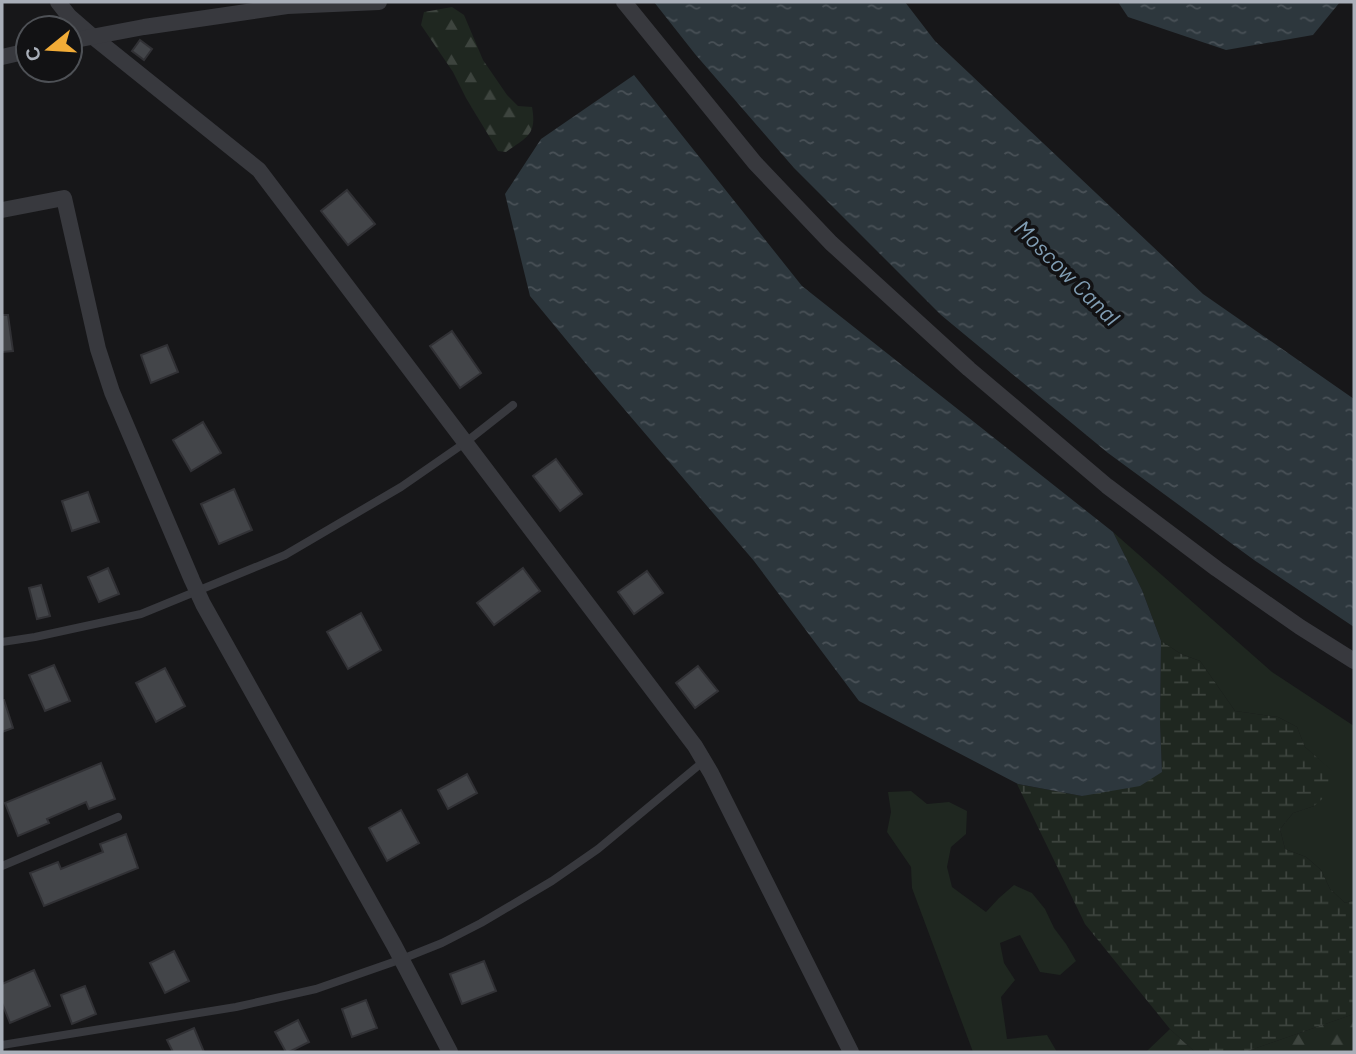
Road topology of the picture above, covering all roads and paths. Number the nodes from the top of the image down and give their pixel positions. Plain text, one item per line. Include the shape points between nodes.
1 (58, 2) edge
2 (379, 2) edge
3 (624, 2) edge
4 (92, 36) junction
5 (84, 38) edge
6 (2, 210) edge
7 (513, 405) dead end
8 (466, 442) junction
9 (197, 592) junction
10 (2, 642) edge
11 (1354, 661) edge
12 (704, 761) junction
13 (118, 817) dead end
14 (2, 866) edge
15 (402, 959) junction
16 (2, 1045) edge
17 (450, 1052) edge
18 (851, 1052) edge

1 - 4 street
2 - 4 street via 286,6
3 - 11 street via 755,163 831,243 959,360 1107,486 1217,569
4 - 5 street
4 - 8 street via 259,170
6 - 9 street via 64,198 105,370
7 - 8 lane
8 - 9 lane via 401,487 285,555
8 - 12 street
9 - 10 lane via 141,614
9 - 15 street
12 - 15 lane via 552,881 481,923
12 - 18 street
13 - 14 lane
15 - 16 lane via 276,998
15 - 17 street

